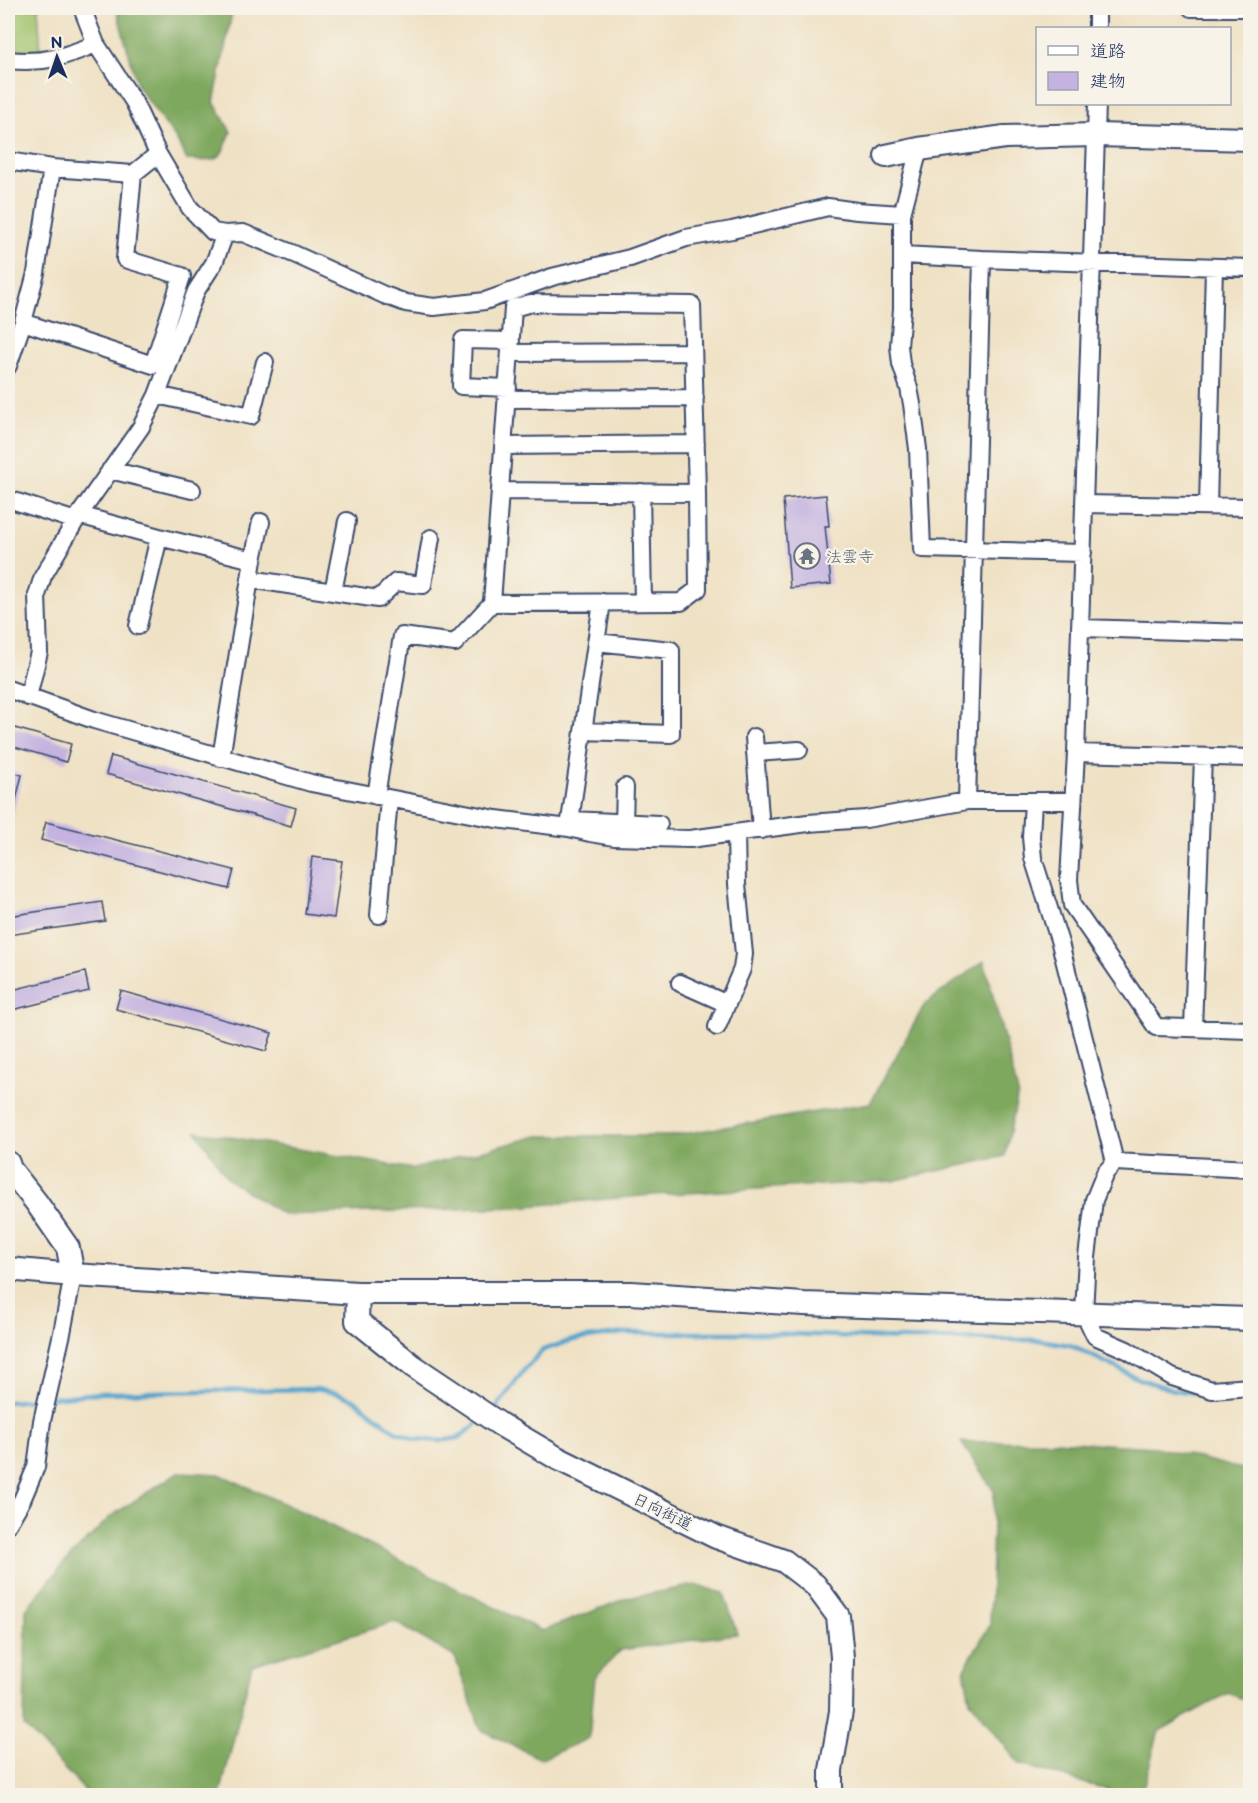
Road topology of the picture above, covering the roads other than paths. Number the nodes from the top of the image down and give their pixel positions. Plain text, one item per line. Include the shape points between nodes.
1 (82, 8) edge
2 (1097, 8) edge
3 (1191, 8) edge
4 (1225, 8) edge
5 (1251, 8) edge
6 (1097, 27) edge
7 (96, 44) junction
8 (8, 60) edge
9 (1096, 105) edge
10 (1096, 135) junction
11 (1251, 139) edge
12 (919, 149) junction
13 (158, 154) junction
14 (886, 156) dead end
15 (8, 160) edge
16 (52, 168) junction
17 (133, 174) junction
18 (902, 214) junction
19 (225, 234) junction
20 (902, 255) junction
21 (982, 259) junction
22 (1092, 262) junction
23 (1214, 267) junction
24 (1251, 268) edge
25 (23, 322) junction
26 (511, 347) junction
27 (693, 352) junction
28 (265, 362) dead end
29 (8, 366) edge
30 (507, 394) junction
31 (157, 395) junction
32 (695, 398) junction
33 (696, 444) junction
34 (503, 446) junction
35 (110, 470) junction
36 (192, 490) dead end
37 (500, 492) junction
38 (641, 492) junction
39 (697, 493) junction
40 (8, 499) edge
41 (1084, 504) junction
42 (1208, 506) junction
43 (1251, 507) edge
44 (77, 518) junction
45 (347, 520) dead end
46 (261, 522) dead end
47 (159, 537) junction
48 (431, 538) dead end
49 (974, 550) junction
50 (1083, 553) junction
51 (253, 560) junction
52 (250, 579) junction
53 (333, 592) junction
54 (602, 602) junction
55 (644, 602) junction
56 (492, 603) junction
57 (138, 626) dead end
58 (1080, 628) junction
59 (1251, 633) edge
60 (596, 642) junction
61 (8, 689) edge
62 (28, 697) junction
63 (584, 731) junction
64 (799, 750) dead end
65 (1076, 753) junction
66 (1203, 757) junction
67 (220, 758) junction
68 (1251, 758) edge
69 (625, 787) dead end
70 (383, 798) junction
71 (968, 801) junction
72 (1033, 801) junction
73 (1073, 801) junction
74 (624, 823) junction
75 (570, 824) junction
76 (659, 824) dead end
77 (761, 830) junction
78 (736, 833) junction
79 (379, 915) dead end
80 (680, 983) dead end
81 (727, 1004) junction
82 (717, 1027) dead end
83 (1193, 1028) junction
84 (1251, 1030) edge
85 (1115, 1162) junction
86 (8, 1163) edge
87 (1251, 1169) edge
88 (8, 1269) edge
89 (72, 1275) junction
90 (358, 1293) junction
91 (1084, 1312) junction
92 (1251, 1319) edge
93 (1251, 1387) edge
94 (8, 1524) edge
95 (831, 1796) edge

1 - 7 street
2 - 6 street
3 - 4 street
4 - 5 street
7 - 8 street via 63,57 28,62
7 - 13 street via 134,102
9 - 10 street
10 - 11 street
10 - 12 street via 1005,137
10 - 22 street
12 - 14 street
12 - 18 street
13 - 17 street
13 - 19 street via 190,208 213,232
15 - 16 street
16 - 17 street
16 - 25 street via 36,273
17 - 25 street via 125,259 182,276 153,365
18 - 19 street via 828,207 686,238 484,301 434,307 384,295 243,233
18 - 20 street
19 - 31 street via 214,263 196,291
20 - 21 street
20 - 49 street via 901,364 909,388 918,449 922,549
21 - 22 street
21 - 49 street
22 - 23 street
22 - 41 street
23 - 24 street
23 - 42 street
25 - 29 street
26 - 27 street
26 - 27 street via 513,308 531,303 692,305
26 - 30 street
26 - 30 street via 463,340 461,386
27 - 32 street
28 - 31 street via 251,416
30 - 32 street
30 - 34 street
31 - 35 street via 141,427
32 - 33 street
33 - 34 street
33 - 39 street
34 - 37 street
35 - 36 street
35 - 44 street
37 - 38 street
37 - 56 street
38 - 39 street
38 - 55 street
39 - 55 street via 698,589 681,602
40 - 44 street
41 - 42 street
41 - 50 street
42 - 43 street
44 - 47 street
44 - 62 street via 43,576 38,595 39,652
45 - 53 street
46 - 51 street
47 - 51 street
47 - 57 street
48 - 53 street via 423,585 396,582 378,599
49 - 50 street
49 - 71 street
50 - 58 street
51 - 52 street
52 - 53 street
52 - 67 street
54 - 55 street
54 - 56 street
54 - 60 street
56 - 70 street via 455,643 402,636
58 - 59 street
58 - 65 street
60 - 63 street
60 - 63 street via 671,650 671,734
61 - 62 street
62 - 67 street
63 - 75 street
64 - 77 street via 755,745
65 - 66 street
65 - 73 street
66 - 68 street
66 - 83 street
67 - 70 street
69 - 74 street
70 - 75 street via 496,819
70 - 79 street
71 - 72 street
71 - 77 street via 866,819
72 - 73 street
72 - 85 street via 1033,858 1060,943
73 - 83 street via 1069,880 1072,905 1156,1027
74 - 75 street
74 - 76 street
75 - 78 street via 614,837 690,839
77 - 78 street
78 - 81 street via 736,884 744,954
80 - 81 street
81 - 82 street
83 - 84 street
85 - 87 street
85 - 91 street via 1105,1173 1094,1200
86 - 89 street via 68,1248
88 - 89 street
89 - 90 street
89 - 94 street via 36,1467
90 - 91 street via 631,1293 804,1304
90 - 95 street, 日向街道 via 357,1321 413,1366 501,1425 567,1463 716,1537 784,1561 815,1585 838,1616 842,1657 841,1711 831,1770
91 - 92 street
91 - 93 street via 1095,1336 1172,1377 1212,1390

